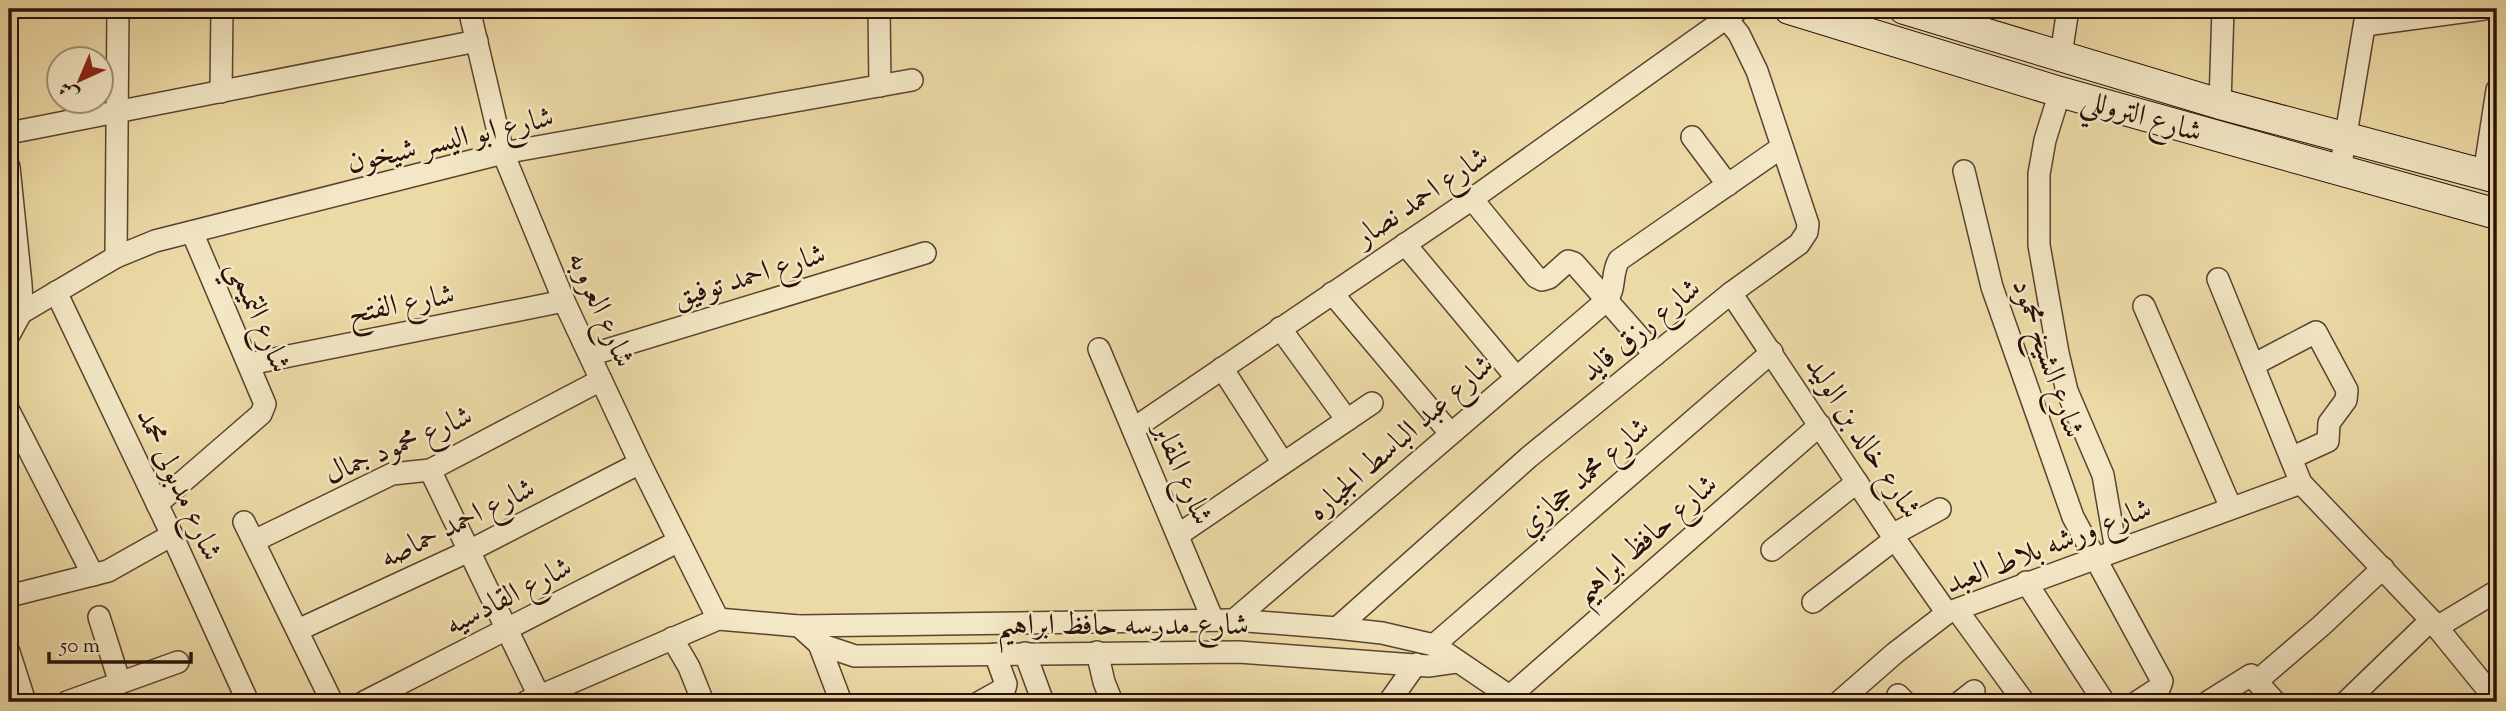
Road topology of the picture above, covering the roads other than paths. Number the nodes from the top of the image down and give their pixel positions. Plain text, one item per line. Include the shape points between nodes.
1 (118, 9) edge
2 (222, 9) edge
3 (470, 9) edge
4 (879, 9) edge
5 (1789, 9) edge
6 (2068, 9) edge
7 (2223, 9) edge
8 (2484, 9) edge
9 (1918, 10) edge
10 (1732, 13) edge
11 (2366, 17) edge
12 (477, 41) junction
13 (2061, 55) junction
14 (912, 80) dead end
15 (880, 86) junction
16 (2497, 90) edge
17 (221, 92) junction
18 (2060, 92) junction
19 (2220, 104) junction
20 (118, 112) junction
21 (9, 132) edge
22 (1692, 136) dead end
23 (2347, 137) junction
24 (1782, 147) junction
25 (503, 153) junction
26 (9, 167) edge
27 (2340, 170) junction
28 (1964, 172) dead end
29 (2490, 176) edge
30 (1728, 185) junction
31 (1472, 199) junction
32 (2497, 214) edge
33 (192, 232) junction
34 (1405, 244) junction
35 (925, 253) dead end
36 (116, 257) junction
37 (2218, 279) dead end
38 (56, 292) junction
39 (1332, 293) junction
40 (1731, 293) junction
41 (564, 300) junction
42 (1607, 300) junction
43 (2144, 306) dead end
44 (15, 311) edge
45 (1280, 328) junction
46 (9, 335) edge
47 (1099, 349) dead end
48 (1772, 352) junction
49 (590, 355) junction
50 (1655, 355) junction
51 (249, 364) junction
52 (2253, 365) junction
53 (1222, 369) junction
54 (1516, 377) junction
55 (601, 380) junction
56 (1372, 403) dead end
57 (9, 411) edge
58 (1347, 420) junction
59 (1820, 425) junction
60 (1133, 429) junction
61 (1450, 433) junction
62 (2291, 458) junction
63 (640, 463) junction
64 (1283, 463) junction
65 (430, 470) junction
66 (1857, 482) junction
67 (2301, 483) junction
68 (157, 504) junction
69 (2231, 508) junction
70 (1940, 509) dead end
71 (244, 522) dead end
72 (172, 535) junction
73 (1178, 535) junction
74 (1893, 537) junction
75 (254, 541) junction
76 (679, 541) junction
77 (1772, 550) dead end
78 (469, 551) junction
79 (2106, 554) junction
80 (2383, 568) junction
81 (93, 575) junction
82 (2026, 582) junction
83 (2497, 591) edge
84 (9, 596) edge
85 (1813, 602) dead end
86 (1952, 611) junction
87 (99, 617) dead end
88 (718, 619) junction
89 (1223, 620) junction
90 (2434, 623) junction
91 (799, 626) junction
92 (1337, 628) junction
93 (507, 629) junction
94 (298, 630) junction
95 (671, 638) junction
96 (818, 644) junction
97 (1434, 645) junction
98 (9, 652) edge
99 (1097, 652) junction
100 (995, 653) junction
101 (1025, 653) junction
102 (1456, 662) junction
103 (178, 663) dead end
104 (1416, 664) junction
105 (2257, 681) junction
106 (120, 683) junction
107 (1514, 699) edge
108 (535, 700) edge
109 (2493, 700) edge
110 (24, 702) edge
111 (67, 702) edge
112 (247, 702) edge
113 (332, 702) edge
114 (364, 702) edge
115 (703, 702) edge
116 (841, 702) edge
117 (980, 702) edge
118 (1043, 702) edge
119 (1112, 702) edge
120 (1389, 702) edge
121 (1839, 702) edge
122 (2024, 702) edge
123 (2104, 702) edge
124 (2137, 702) edge
125 (2208, 702) edge
126 (2275, 702) edge
127 (2346, 702) edge

1 - 20 street
2 - 17 street
3 - 12 street, شارع العروبه
4 - 15 street
5 - 18 street, شارع التروللي
6 - 13 street
7 - 19 street
8 - 11 street
9 - 13 street, شارع التروللي
10 - 24 street, شارع رزق قايد
10 - 31 street, شارع احمد نصار
11 - 23 street
12 - 17 street
12 - 25 street, شارع العروبه
13 - 19 street, شارع التروللي
14 - 15 street, شارع ابو اليسر شيخون
15 - 25 street, شارع ابو اليسر شيخون
16 - 29 street
17 - 20 street
18 - 27 street, شارع التروللي
18 - 79 street via 2039,174 2039,245 2067,391 2103,475
19 - 23 street, شارع التروللي
20 - 21 street
20 - 36 street
22 - 30 street
23 - 27 street
23 - 29 street, شارع التروللي
24 - 30 street
24 - 40 street, شارع رزق قايد via 1807,232 1799,244
25 - 33 street, شارع ابو اليسر شيخون
25 - 41 street, شارع العروبه
26 - 44 street via 22,284
27 - 32 street, شارع التروللي
28 - 79 street, شارع الشيخ محمود via 1992,287 2073,517
30 - 42 street via 1619,260
31 - 34 street, شارع احمد نصار
31 - 42 street via 1536,277 1549,278 1572,262
33 - 36 street, شارع ابو اليسر شيخون
33 - 51 street, شارع التميمي
34 - 39 street, شارع احمد نصار
34 - 54 street
35 - 49 street, شارع احمد توفيق
36 - 38 street, شارع ابو اليسر شيخون
37 - 52 street
38 - 44 street, شارع ابو اليسر شيخون
38 - 68 street, شارع مدبولى محمد
39 - 45 street, شارع احمد نصار
39 - 61 street
40 - 48 street, شارع خالد بن الوليد
40 - 50 street, شارع رزق قايد
41 - 49 street, شارع العروبه
41 - 51 street, شارع الفتح
42 - 50 street
42 - 54 street, شارع عبد الباسط الجياره
43 - 69 street
44 - 46 street
45 - 53 street, شارع احمد نصار
45 - 58 street
47 - 60 street, شارع المقابر
48 - 59 street, شارع خالد بن الوليد
48 - 97 street, شارع محمد حجازي
49 - 55 street, شارع العروبه
50 - 92 street, شارع رزق قايد via 1529,457
51 - 68 street, شارع التميمي via 264,410
52 - 62 street
52 - 62 street via 2316,332 2347,390 2346,400 2329,423 2328,441
53 - 60 street, شارع احمد نصار
53 - 64 street
54 - 61 street, شارع عبد الباسط الجياره
55 - 63 street, شارع العروبه
55 - 65 street, شارع محمود جمال
56 - 58 street
57 - 81 street
58 - 64 street
59 - 66 street, شارع خالد بن الوليد
59 - 107 street, شارع حافظ ابراهيم
60 - 73 street, شارع المقابر
61 - 89 street, شارع عبد الباسط الجياره
62 - 67 street
63 - 76 street, شارع العروبه
63 - 78 street, شارع احمد حماصه
64 - 73 street
65 - 75 street, شارع محمود جمال via 391,474
65 - 78 street
66 - 74 street, شارع خالد بن الوليد
66 - 77 street
67 - 69 street, شارع ورشه بلاط العبد
67 - 80 street
68 - 72 street, شارع مدبولى محمد
69 - 79 street, شارع ورشه بلاط العبد
70 - 74 street
71 - 75 street
72 - 81 street
72 - 112 street, شارع مدبولى محمد
73 - 89 street, شارع المقابر
74 - 85 street
74 - 86 street, شارع خالد بن الوليد
75 - 94 street
76 - 88 street, شارع العروبه
76 - 93 street, شارع القادسيه
78 - 93 street
78 - 94 street, شارع احمد حماصه
79 - 82 street, شارع ورشه بلاط العبد
79 - 124 street, شارع الشيخ محمود via 2162,681
80 - 90 street
80 - 105 street
81 - 84 street
82 - 86 street, شارع ورشه بلاط العبد
82 - 123 street
83 - 90 street
86 - 121 street, شارع ورشه بلاط العبد
86 - 122 street, شارع خالد بن الوليد
87 - 106 street
88 - 91 street, شارع مدرسه حافظ ابراهيم
88 - 95 street
89 - 91 street, شارع مدرسه حافظ ابراهيم
89 - 92 street, شارع مدرسه حافظ ابراهيم
90 - 109 street
90 - 127 street
91 - 96 street, شارع مدرسه حافظ ابراهيم
92 - 97 street, شارع مدرسه حافظ ابراهيم
93 - 108 street
93 - 114 street, شارع القادسيه
94 - 113 street
95 - 108 street
95 - 115 street
96 - 100 street, شارع مدرسه حافظ ابراهيم via 855,656
96 - 116 street
97 - 102 street, شارع مدرسه حافظ ابراهيم
98 - 110 street
99 - 101 street, شارع مدرسه حافظ ابراهيم
99 - 104 street, شارع مدرسه حافظ ابراهيم via 1239,652
99 - 119 street
100 - 101 street, شارع مدرسه حافظ ابراهيم
100 - 117 street via 1005,688
101 - 118 street
102 - 104 street, شارع مدرسه حافظ ابراهيم
102 - 107 street, شارع مدرسه حافظ ابراهيم
103 - 106 street
104 - 120 street
105 - 125 street via 2250,675
105 - 126 street
106 - 111 street

